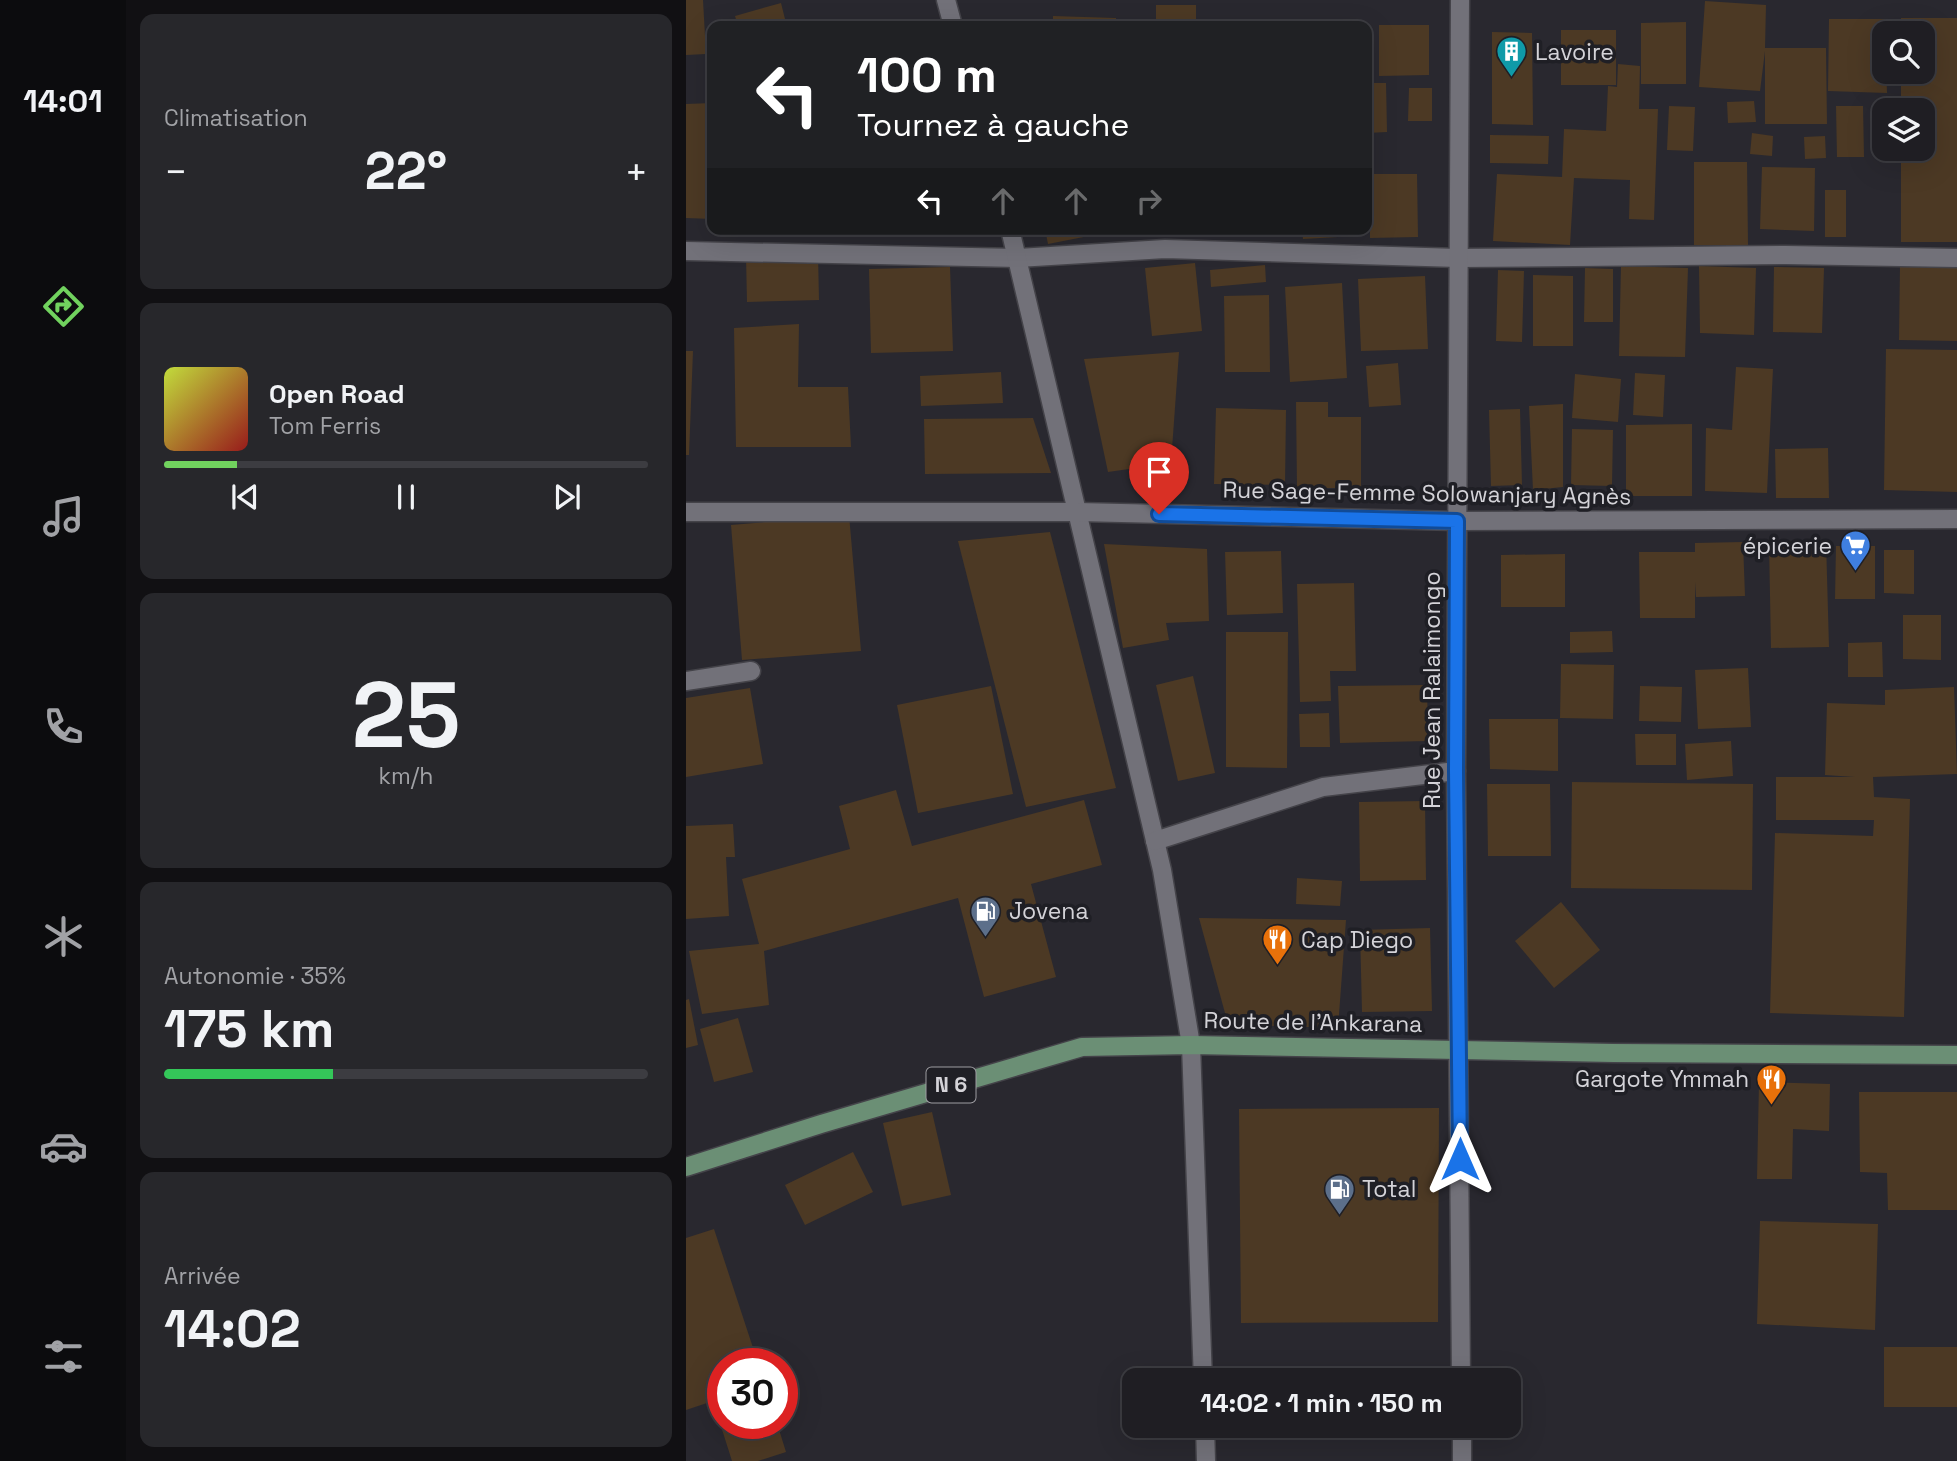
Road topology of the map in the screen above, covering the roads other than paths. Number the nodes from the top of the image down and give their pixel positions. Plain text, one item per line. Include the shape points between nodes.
1 (946, 0) edge
2 (1460, 0) edge
3 (952, 21) edge
4 (1012, 235) edge
5 (686, 251) edge
6 (1018, 258) junction
7 (1458, 258) junction
8 (1957, 258) edge
9 (686, 512) edge
10 (1077, 512) junction
11 (1957, 519) edge
12 (1457, 521) junction
13 (751, 671) dead end
14 (686, 681) edge
15 (1456, 771) junction
16 (1155, 841) junction
17 (1191, 1045) junction
18 (1460, 1048) junction
19 (1957, 1055) edge
20 (686, 1167) edge
21 (1203, 1368) edge
22 (1461, 1368) edge
23 (1205, 1438) edge
24 (1462, 1438) edge
25 (1206, 1461) edge
26 (1462, 1461) edge

1 - 3 street
2 - 7 street, Rue Jean Ralaimongo
4 - 6 street
5 - 6 street
6 - 7 street via 1165,249
6 - 10 street
7 - 8 street
7 - 12 street, Rue Jean Ralaimongo
9 - 10 street, Rue Sage-Femme Solowanjary Agnès
10 - 12 street, Rue Sage-Femme Solowanjary Agnès
10 - 16 street
11 - 12 street, Rue Sage-Femme Solowanjary Agnès
12 - 15 street, Rue Jean Ralaimongo
13 - 14 street
15 - 16 street via 1323,787
15 - 18 street, Rue Jean Ralaimongo
16 - 17 street
17 - 18 main road, Route de l'Ankarana / N 6
17 - 20 main road, Route de l'Ankarana / N 6 via 1082,1047
17 - 21 street
18 - 19 main road, Route de l'Ankarana / N 6
18 - 22 street, Rue Jean Ralaimongo
23 - 25 street
24 - 26 street

